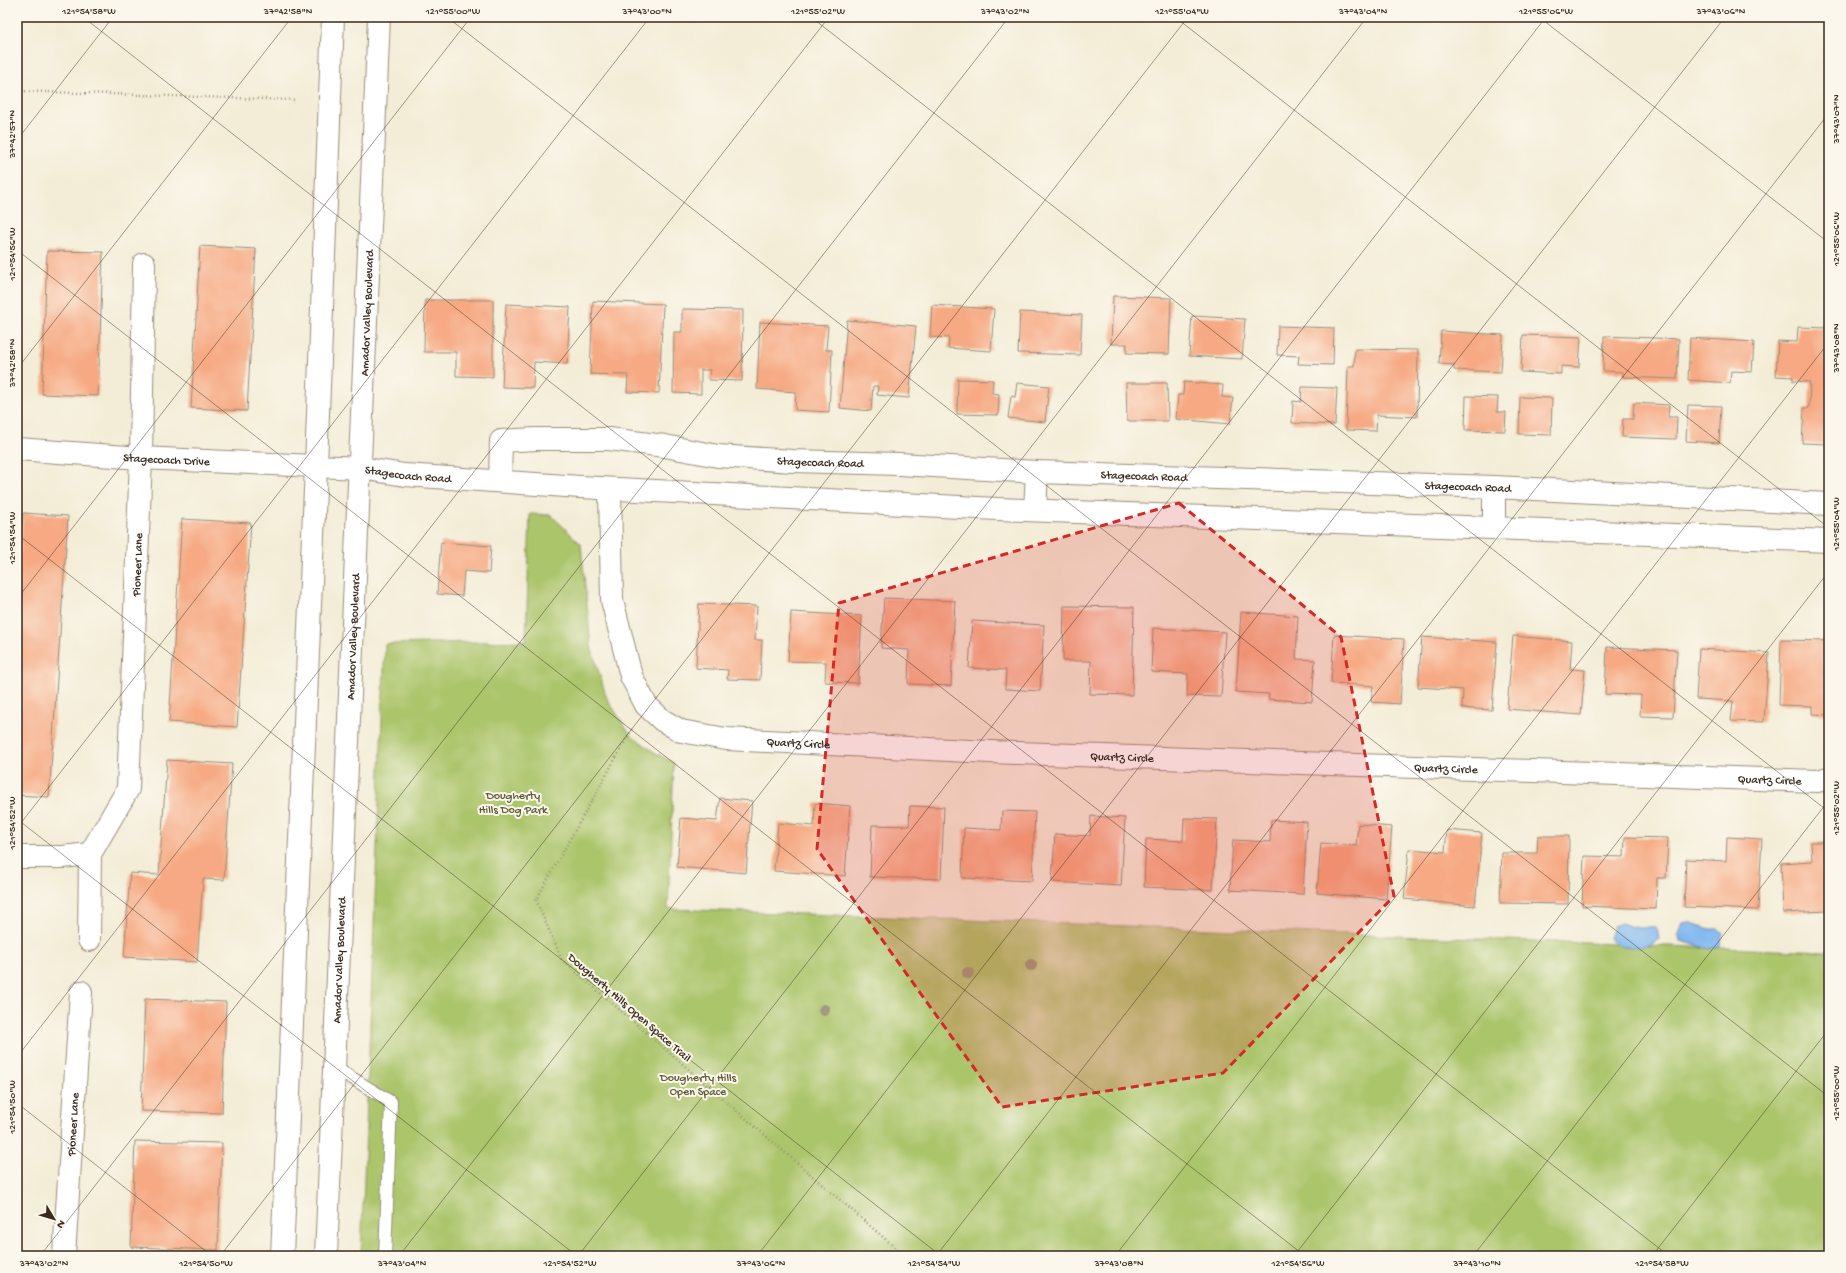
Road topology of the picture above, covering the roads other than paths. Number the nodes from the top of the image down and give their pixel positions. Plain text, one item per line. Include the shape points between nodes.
1 (333, 17) edge
2 (379, 17) edge
3 (144, 264) dead end
4 (17, 448) edge
5 (140, 458) junction
6 (316, 466) junction
7 (360, 468) junction
8 (1037, 472) junction
9 (500, 482) junction
10 (1494, 487) junction
11 (610, 488) junction
12 (1829, 504) edge
13 (1035, 510) junction
14 (1494, 528) junction
15 (1829, 541) edge
16 (1829, 778) edge
17 (90, 854) junction
18 (17, 857) edge
19 (89, 940) dead end
20 (81, 992) dead end
21 (334, 1067) junction
22 (64, 1256) edge
23 (282, 1256) edge
24 (326, 1256) edge
25 (385, 1256) edge

1 - 6 street
2 - 7 street, Amador Valley Boulevard
3 - 5 street, Pioneer Lane
4 - 5 street, Stagecoach Drive
5 - 6 street, Stagecoach Drive
5 - 17 street, Pioneer Lane via 128,789
6 - 7 street, Stagecoach Road
6 - 23 street
7 - 9 street, Stagecoach Road via 405,475
7 - 21 street, Amador Valley Boulevard
8 - 9 street, Stagecoach Road via 793,461 718,456 609,439 536,439 501,441
8 - 10 street, Stagecoach Road
8 - 13 street
9 - 11 street, Stagecoach Road
10 - 12 street, Stagecoach Road
10 - 14 street
11 - 13 street, Stagecoach Road
11 - 16 street, Quartz Circle via 612,600 631,676 646,705 662,720 681,731 726,739 990,752 1816,781
13 - 14 street, Stagecoach Road
14 - 15 street, Stagecoach Road
17 - 18 street
17 - 19 street, Pioneer Lane
20 - 22 street, Pioneer Lane
21 - 24 street, Amador Valley Boulevard
21 - 25 lane via 391,1102

